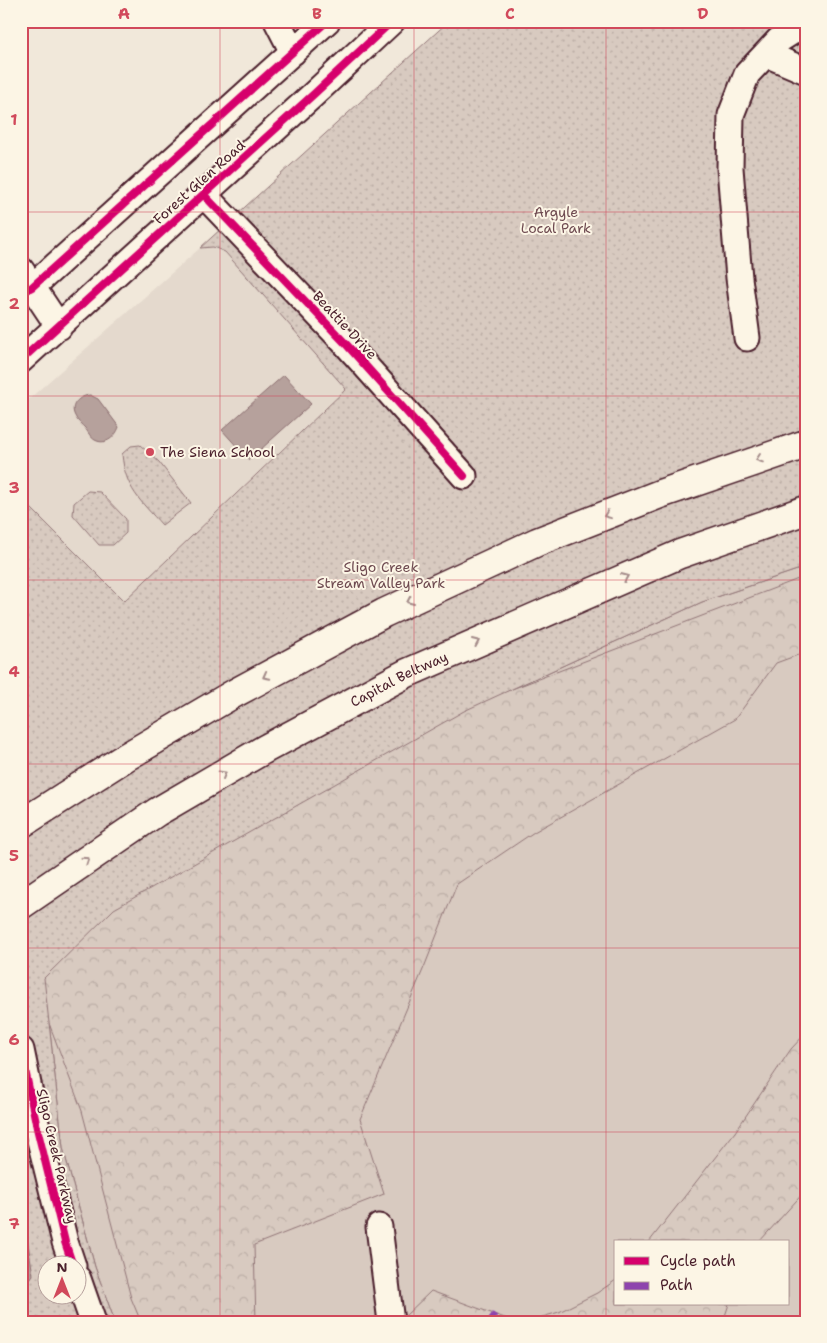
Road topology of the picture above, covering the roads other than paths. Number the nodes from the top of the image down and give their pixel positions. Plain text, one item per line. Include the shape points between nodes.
1 (277, 21) edge
2 (327, 21) edge
3 (392, 21) edge
4 (806, 23) edge
5 (293, 52) junction
6 (766, 54) junction
7 (806, 71) edge
8 (204, 194) junction
9 (25, 283) edge
10 (59, 327) junction
11 (746, 338) dead end
12 (21, 360) edge
13 (806, 444) edge
14 (464, 476) dead end
15 (806, 510) edge
16 (26, 821) edge
17 (21, 905) edge
18 (21, 1050) edge
19 (379, 1227) dead end
20 (69, 1256) edge
21 (88, 1306) edge
22 (93, 1322) edge
23 (391, 1322) edge

1 - 5 street
2 - 5 street
3 - 8 street, Forest Glen Road
4 - 6 street via 779,40
5 - 9 street
6 - 7 street
6 - 11 street via 746,74 731,115 730,168
8 - 10 street, Forest Glen Road
8 - 14 street, Beattie Drive via 346,344
9 - 10 street
10 - 12 street, Forest Glen Road
13 -> 16 highway via 660,494 537,542 384,613 235,693
17 -> 15 highway, Capital Beltway via 156,812 407,673 680,554
18 - 20 street, Sligo Creek Parkway
19 - 23 street
21 - 22 street

